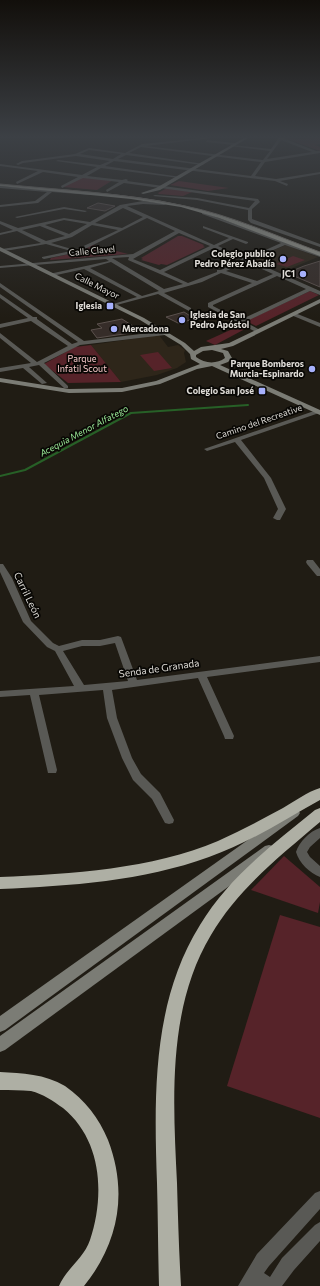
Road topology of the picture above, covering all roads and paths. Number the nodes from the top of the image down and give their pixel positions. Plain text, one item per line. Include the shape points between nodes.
1 (41, 198) edge
2 (118, 198) edge
3 (121, 198) edge
4 (135, 198) edge
5 (153, 198) junction
6 (245, 198) edge
7 (4, 201) dead end
8 (129, 201) junction
9 (34, 202) junction
10 (142, 202) junction
11 (169, 202) junction
12 (9, 205) junction
13 (0, 206) edge
14 (16, 208) dead end
15 (250, 209) junction
16 (24, 211) dead end
17 (48, 211) junction
18 (85, 211) dead end
19 (31, 215) junction
20 (17, 217) dead end
21 (146, 217) junction
22 (64, 219) junction
23 (0, 222) edge
24 (92, 223) junction
25 (42, 224) junction
26 (205, 227) dead end
27 (16, 230) junction
28 (123, 230) junction
29 (178, 231) junction
30 (0, 234) edge
31 (70, 236) junction
32 (232, 238) junction
33 (46, 243) junction
34 (246, 243) dead end
35 (285, 243) junction
36 (213, 246) junction
37 (320, 246) edge
38 (320, 249) edge
39 (1, 250) edge
40 (77, 251) junction
41 (320, 255) edge
42 (106, 257) junction
43 (132, 257) junction
44 (49, 260) junction
45 (244, 260) junction
46 (112, 261) junction
47 (28, 263) junction
48 (85, 267) junction
49 (0, 268) edge
50 (219, 271) junction
51 (160, 272) junction
52 (52, 274) junction
53 (277, 274) junction
54 (257, 283) junction
55 (186, 284) junction
56 (0, 285) edge
57 (310, 289) junction
58 (160, 291) junction
59 (11, 292) junction
60 (320, 293) edge
61 (0, 295) edge
62 (141, 297) junction
63 (320, 301) edge
64 (115, 305) junction
65 (190, 308) dead end
66 (293, 314) junction
67 (44, 315) junction
68 (32, 318) junction
69 (240, 322) junction
70 (320, 325) edge
71 (0, 326) edge
72 (258, 331) junction
73 (165, 333) junction
74 (0, 335) edge
75 (84, 343) junction
76 (183, 344) junction
77 (231, 345) junction
78 (71, 346) junction
79 (212, 348) junction
80 (201, 349) junction
81 (226, 352) junction
82 (193, 356) junction
83 (222, 362) junction
84 (37, 363) junction
85 (211, 364) junction
86 (22, 365) junction
87 (0, 370) edge
88 (226, 370) junction
89 (0, 377) edge
90 (0, 380) edge
91 (44, 383) junction
92 (66, 387) junction
93 (319, 413) edge
94 (237, 440) junction
95 (207, 449) dead end
96 (277, 518) dead end
97 (310, 562) dead end
98 (0, 566) edge
99 (320, 574) edge
100 (58, 649) junction
101 (320, 659) edge
102 (202, 674) junction
103 (133, 683) junction
104 (107, 686) junction
105 (81, 689) junction
106 (34, 692) junction
107 (0, 694) edge
108 (230, 736) dead end
109 (52, 770) dead end
110 (320, 793) edge
111 (320, 813) edge
112 (169, 820) dead end
113 (320, 832) edge
114 (320, 872) edge
115 (2, 883) edge
116 (0, 1024) edge
117 (0, 1045) edge
118 (0, 1081) edge
119 (320, 1198) edge
120 (320, 1230) edge
121 (247, 1284) edge
122 (270, 1285) edge
123 (70, 1286) edge
124 (170, 1286) edge

1 - 9 street
2 - 8 main road
3 - 8 main road
4 - 8 main road
5 - 8 main road
5 - 10 main road
5 - 11 main road
5 - 15 street via 197,199
5 - 41 main road via 209,213
6 - 15 street via 258,200
7 - 12 street
8 - 10 main road
8 - 11 street
8 - 21 street
8 - 24 street
9 - 12 street
9 - 17 street
10 - 11 street
11 - 35 street
11 - 38 main road via 195,205 228,215
12 - 13 street
12 - 14 street
15 - 37 street via 250,220
16 - 19 street
17 - 18 street via 64,208
17 - 19 street
17 - 22 street
19 - 20 street
21 - 28 street, Calle Clavel
21 - 29 street
22 - 24 street
22 - 25 street
23 - 27 street
24 - 28 street
24 - 31 street
25 - 27 street
25 - 31 street
26 - 32 street
27 - 30 street
27 - 33 street
28 - 40 street, Calle Clavel
29 - 36 street
29 - 43 street, Calle Clavel
31 - 33 street
32 - 34 street
32 - 36 street
33 - 39 street
33 - 40 street
35 - 41 street
35 - 45 street
36 - 45 street
36 - 51 street
39 - 47 street, Calle Mayor
40 - 44 street, Calle Clavel
42 - 43 street, Calle Clavel
42 - 44 street, Calle Clavel
42 - 46 street
43 - 51 street, Calle Clavel
44 - 47 street, Calle Clavel
45 - 50 street
45 - 53 street
46 - 48 street
46 - 58 street
47 - 49 street, Calle Clavel
47 - 52 street, Calle Mayor
48 - 52 street
48 - 62 street
50 - 54 street
50 - 55 street via 200,281
51 - 55 street, Calle Clavel
52 - 64 street, Calle Mayor
53 - 54 street
53 - 57 street
54 - 69 street via 210,304 211,307
55 - 58 street via 164,292
56 - 59 street
57 - 60 street
57 - 69 street
58 - 62 street
58 - 65 street
59 - 61 street
59 - 67 street
61 - 68 street
62 - 64 street
63 - 66 street
64 - 73 street, Calle Mayor
66 - 70 street
66 - 72 street
67 - 68 street
67 - 75 street
68 - 71 street
68 - 78 street
69 - 72 street
72 - 77 street
73 - 75 street
73 - 76 street, Calle Mayor
74 - 84 street
75 - 78 street
76 - 80 street, Calle Mayor
76 - 82 street, Calle Mayor
77 - 79 street
77 - 81 street
78 - 84 street
79 - 80 street
79 - 81 street
80 - 82 street
81 - 83 street via 229,358
82 - 85 street via 201,362
82 - 92 street via 190,363 181,369 145,382 105,388
83 - 85 street
83 - 88 street
84 - 86 street
84 - 92 street
85 - 88 street
85 - 90 street via 158,383 122,390 68,391
86 - 87 street
86 - 91 street
88 - 93 street
89 - 91 street
91 - 92 street
93 - 94 street, Camino del Recreative
94 - 95 street, Camino del Recreative
94 - 96 street via 267,478 282,509
97 - 99 street
98 - 100 street, Carril León via 27,622 50,645
100 - 103 street via 118,639
100 - 105 street, Carril León
101 - 102 street, Senda de Granada
102 - 103 street, Senda de Granada
102 - 108 street
103 - 104 street, Senda de Granada
104 - 105 street, Senda de Granada
104 - 112 street via 112,718 127,758 137,777 156,796
105 - 106 street, Senda de Granada
106 - 107 street, Senda de Granada
106 - 109 street
110 - 115 highway via 240,837 187,858 92,876
110 - 116 street via 256,842
111 - 117 street
111 - 124 highway via 256,869 229,898 205,930 179,991 165,1075
113 - 114 street via 303,846 301,851 303,858
118 - 123 highway via 35,1084 65,1097 94,1128 105,1154 109,1194 105,1225 99,1244
119 - 121 street via 263,1260
120 - 122 street
121 - 122 street via 256,1278

